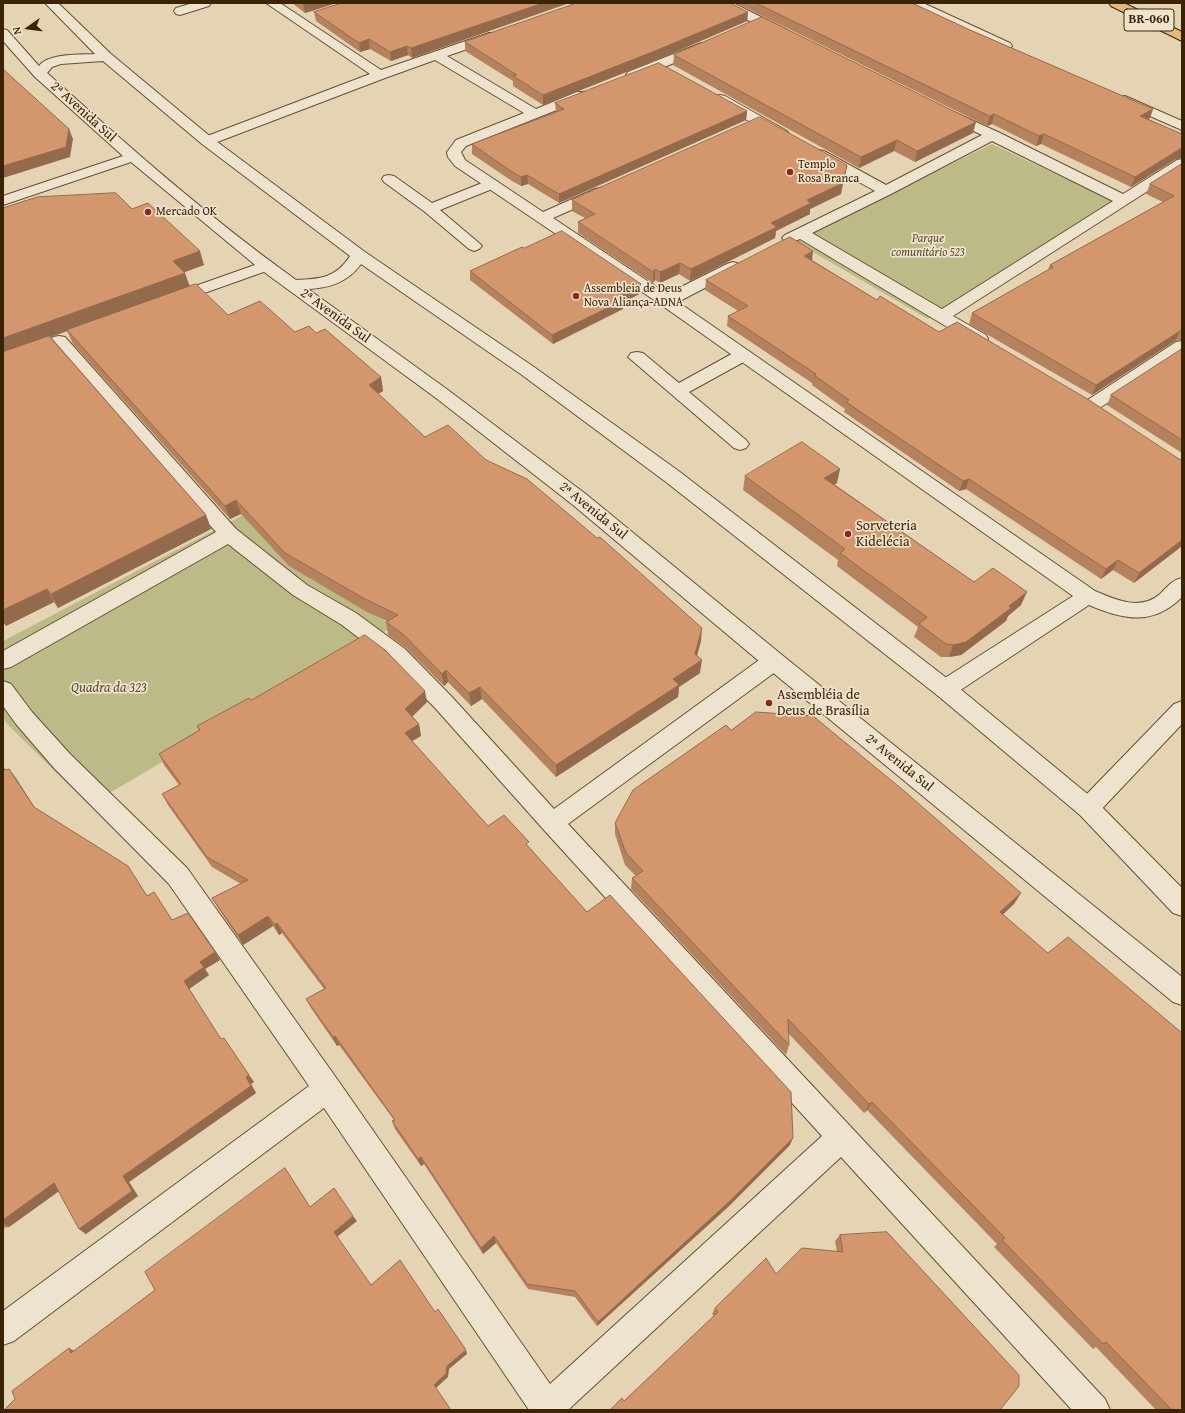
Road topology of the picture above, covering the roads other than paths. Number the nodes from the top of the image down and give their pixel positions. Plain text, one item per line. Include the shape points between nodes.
1 (51, 3) edge
2 (205, 3) edge
3 (272, 3) edge
4 (724, 3) edge
5 (913, 3) edge
6 (1115, 3) edge
7 (180, 11) dead end
8 (313, 17) edge
9 (299, 21) junction
10 (760, 22) junction
11 (746, 28) edge
12 (504, 32) edge
13 (3, 33) edge
14 (1182, 37) edge
15 (796, 39) edge
16 (710, 43) edge
17 (1019, 52) edge
18 (437, 56) junction
19 (106, 57) junction
20 (660, 65) junction
21 (673, 72) edge
22 (40, 74) junction
23 (380, 75) junction
24 (623, 79) edge
25 (594, 91) edge
26 (706, 91) edge
27 (1111, 94) edge
28 (937, 108) edge
29 (535, 114) junction
30 (759, 121) junction
31 (1182, 126) edge
32 (745, 128) edge
33 (993, 135) junction
34 (792, 140) edge
35 (207, 141) junction
36 (806, 147) edge
37 (133, 157) junction
38 (1182, 163) edge
39 (389, 179) dead end
40 (492, 184) junction
41 (615, 185) edge
42 (886, 191) junction
43 (1123, 200) junction
44 (3, 201) edge
45 (430, 209) junction
46 (543, 217) junction
47 (800, 233) junction
48 (779, 244) edge
49 (474, 246) dead end
50 (359, 256) junction
51 (744, 262) edge
52 (266, 266) junction
53 (292, 285) junction
54 (666, 301) junction
55 (156, 306) edge
56 (941, 317) junction
57 (60, 341) dead end
58 (1182, 346) edge
59 (996, 349) edge
60 (743, 355) junction
61 (637, 357) dead end
62 (678, 390) junction
63 (1091, 405) edge
64 (740, 444) dead end
65 (229, 534) junction
66 (1182, 585) edge
67 (1088, 596) junction
68 (3, 661) edge
69 (774, 661) junction
70 (945, 689) junction
71 (3, 690) edge
72 (1182, 710) edge
73 (1088, 808) junction
74 (552, 823) junction
75 (1182, 905) edge
76 (1182, 993) edge
77 (328, 1089) junction
78 (842, 1137) junction
79 (3, 1330) edge
80 (546, 1409) edge
81 (1094, 1410) edge

1 - 19 street
2 - 7 street
3 - 9 street
4 - 10 street
5 - 17 street
6 - 14 highway, BR-060
8 - 9 street
9 - 23 street
10 - 11 street
10 - 15 street
12 - 18 street
13 - 22 street, 2ᵃ Avenida Sul
16 - 20 street
18 - 23 street
18 - 29 street
19 - 22 street via 60,60 47,64
19 - 35 street
20 - 21 street
20 - 24 street
22 - 37 street, 2ᵃ Avenida Sul
23 - 35 street
25 - 29 street
26 - 30 street
27 - 31 street
28 - 33 street
29 - 40 street via 461,143 457,147 454,152 460,163
30 - 32 street
30 - 34 street
33 - 42 street
33 - 43 street
35 - 50 street
36 - 42 street
37 - 44 street
37 - 52 street, 2ᵃ Avenida Sul
38 - 43 street
39 - 45 street
40 - 45 street
40 - 46 street
41 - 46 street
42 - 47 street
43 - 56 street
45 - 49 street
46 - 54 street
47 - 48 street
47 - 56 street
50 - 53 street via 346,273 332,280
50 - 70 street via 528,372 673,477
51 - 54 street
52 - 53 street, 2ᵃ Avenida Sul
52 - 55 street
53 - 69 street, 2ᵃ Avenida Sul via 442,394 580,500
54 - 60 street
56 - 59 street
57 - 65 street
58 - 63 street
60 - 62 street
60 - 67 street
61 - 62 street
62 - 64 street
65 - 68 street
65 - 74 street via 300,590 349,619 397,655
66 - 67 street via 1156,607 1137,611 1114,608
67 - 70 street
69 - 74 street
69 - 76 street, 2ᵃ Avenida Sul
70 - 73 street
71 - 77 street via 62,761 178,876
72 - 73 street
73 - 75 street
74 - 78 street
77 - 79 street
77 - 80 street
78 - 80 street
78 - 81 street

